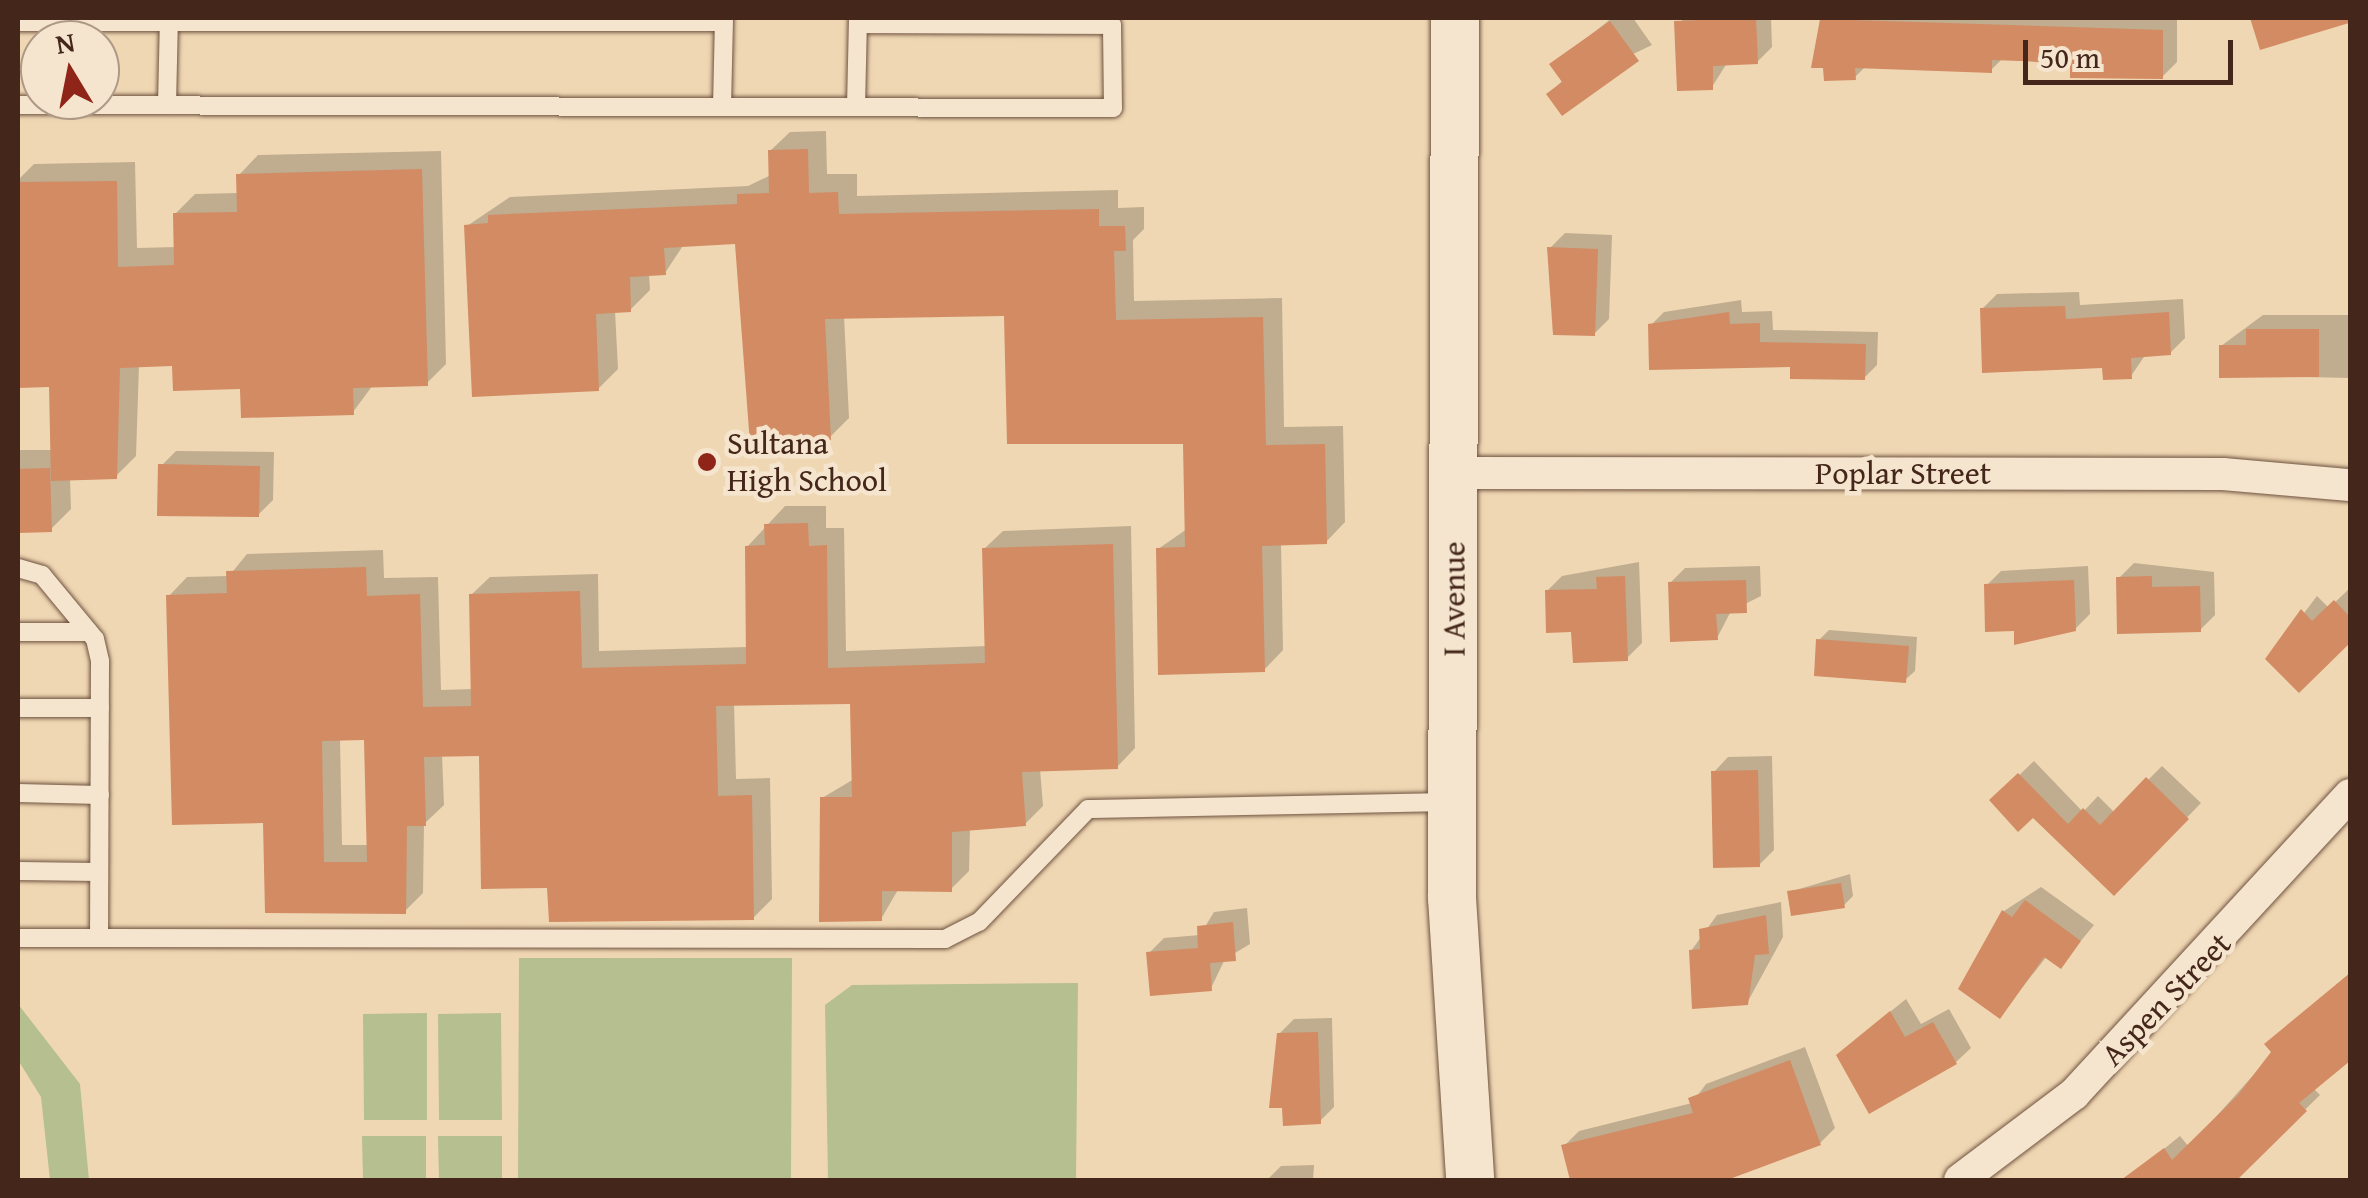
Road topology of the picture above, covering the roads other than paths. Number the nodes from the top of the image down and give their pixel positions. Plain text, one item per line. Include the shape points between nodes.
1 (1455, 18) edge
2 (169, 20) edge
3 (723, 20) edge
4 (858, 20) edge
5 (18, 22) edge
6 (18, 105) edge
7 (166, 105) junction
8 (722, 107) junction
9 (856, 108) junction
10 (1455, 472) junction
11 (2350, 485) edge
12 (18, 568) edge
13 (18, 632) edge
14 (89, 632) junction
15 (18, 708) edge
16 (100, 708) junction
17 (18, 793) edge
18 (2350, 794) edge
19 (100, 795) junction
20 (1453, 802) junction
21 (18, 872) edge
22 (99, 872) junction
23 (18, 938) edge
24 (99, 938) junction
25 (1470, 1180) edge
26 (1960, 1180) edge

1 - 10 main road, I Avenue
2 - 3 lane
2 - 5 lane
2 - 7 lane
3 - 8 lane
4 - 9 lane
4 - 9 lane via 1112,25 1113,108
6 - 7 lane
7 - 8 lane
8 - 9 lane
10 - 11 street, Poplar Street via 2223,474
10 - 20 main road, I Avenue
12 - 14 lane via 42,575
13 - 14 lane
14 - 16 lane
15 - 16 lane
16 - 19 lane
17 - 19 lane
18 - 26 street, Aspen Street via 2074,1094
19 - 22 lane
20 - 24 lane via 1088,809 980,922 945,939
20 - 25 main road, I Avenue
21 - 22 lane
22 - 24 lane
23 - 24 lane

